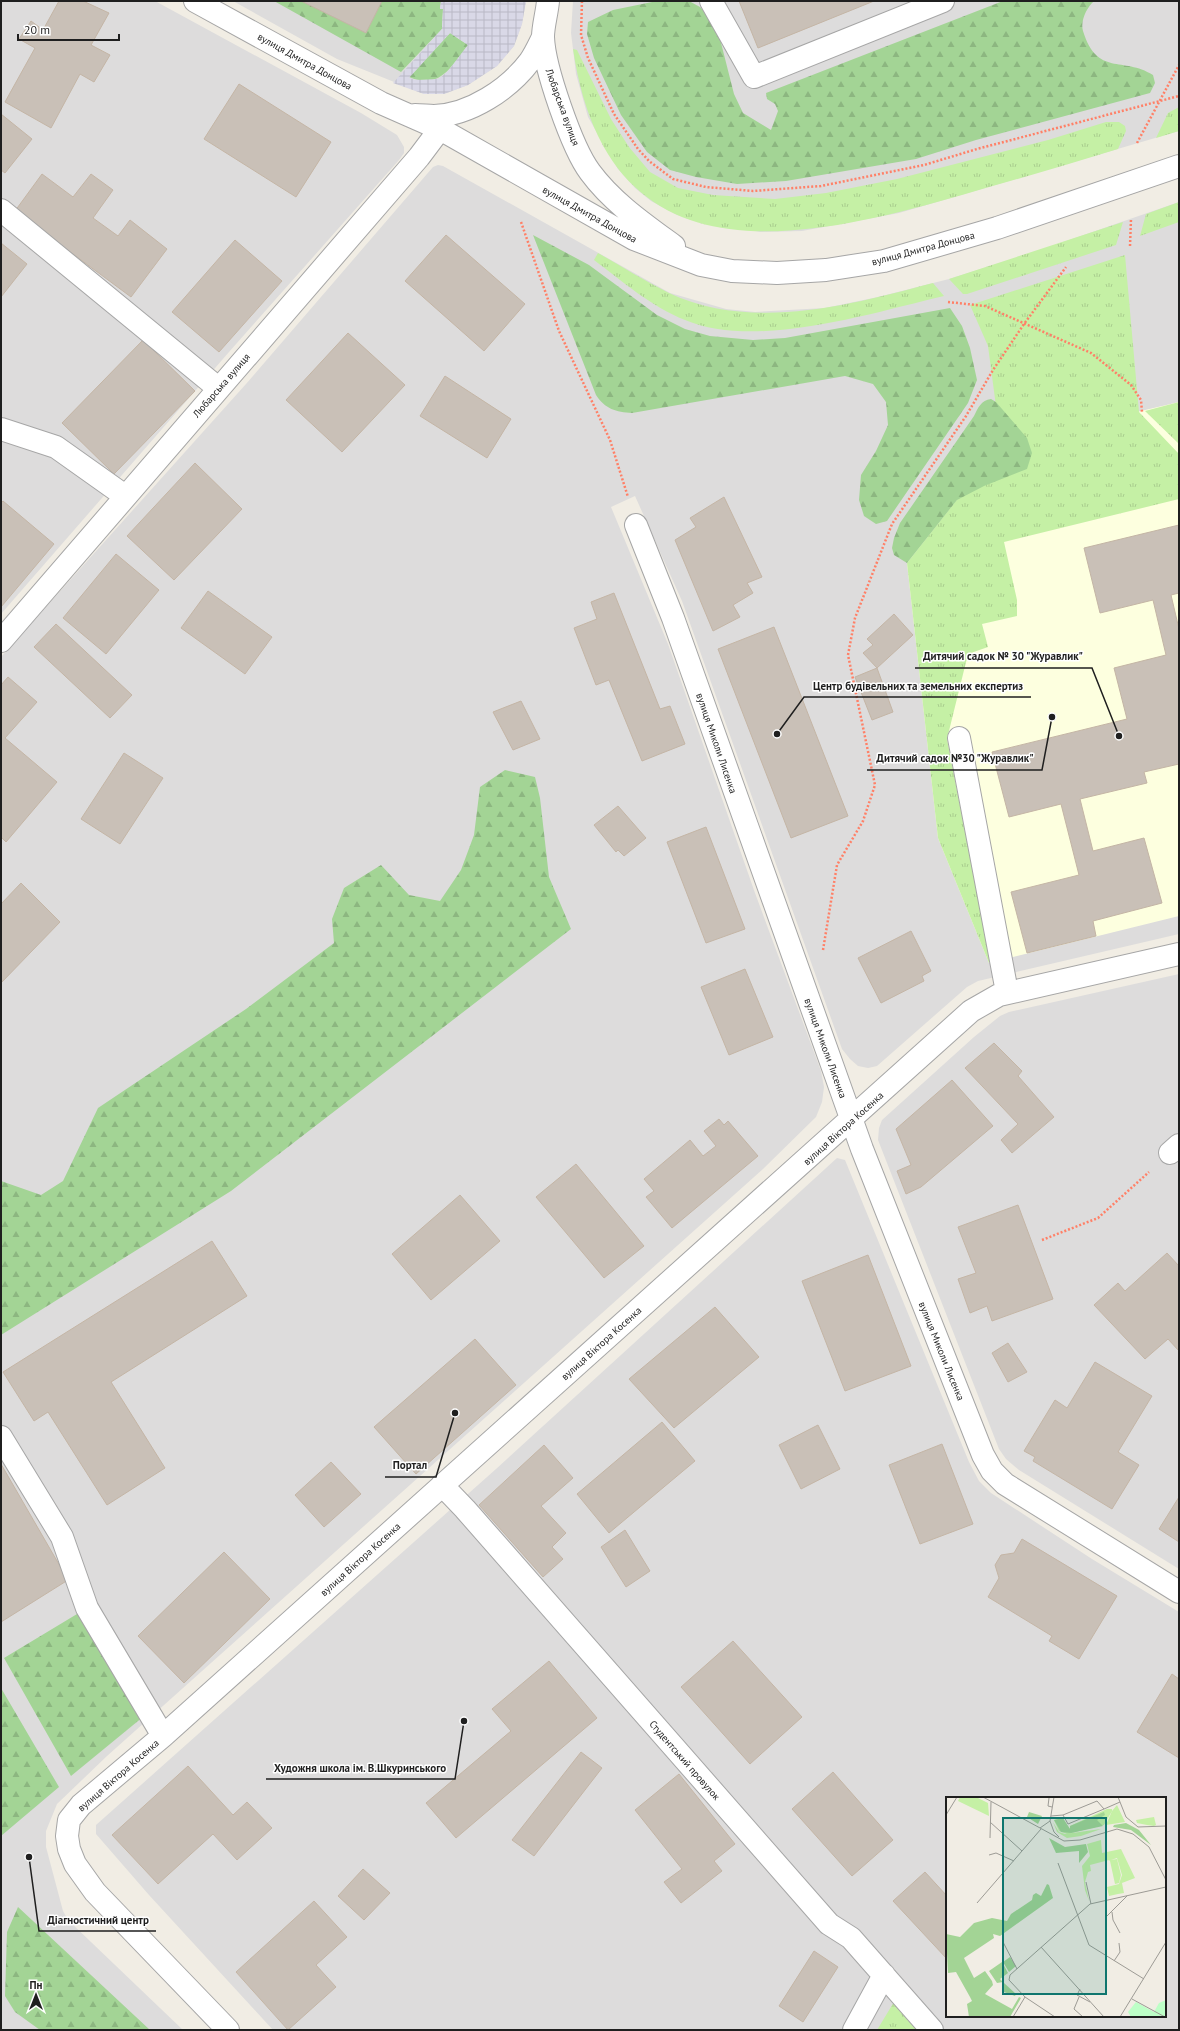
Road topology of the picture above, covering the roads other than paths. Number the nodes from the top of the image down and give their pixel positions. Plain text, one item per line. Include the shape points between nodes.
1 (195, 1) edge
2 (548, 1) edge
3 (711, 1) edge
4 (943, 1) edge
5 (543, 37) junction
6 (408, 115) junction
7 (440, 129) junction
8 (1179, 166) edge
9 (1, 210) edge
10 (701, 265) junction
11 (218, 388) junction
12 (1, 429) edge
13 (125, 496) junction
14 (636, 525) road end
15 (1, 642) edge
16 (959, 738) dead end
17 (1179, 954) edge
18 (1007, 992) junction
19 (851, 1120) junction
20 (1, 1437) edge
21 (442, 1485) junction
22 (1179, 1592) edge
23 (163, 1736) junction
24 (884, 1975) junction
25 (228, 2030) edge
26 (854, 2030) edge
27 (932, 2030) edge

1 - 6 street, вулиця Дмитра Донцова via 381,103
2 - 5 street, Любарська вулиця
3 - 4 street via 754,77
5 - 6 street, Любарська вулиця via 530,61 520,72 504,87 484,100 460,111 434,116
5 - 10 street, Любарська вулиця via 549,71 558,100 571,135 589,171 611,196 644,224
6 - 7 street, вулиця Дмитра Донцова
7 - 10 street, вулиця Дмитра Донцова via 634,239
7 - 11 street, Любарська вулиця via 419,157
8 - 10 street, вулиця Дмитра Донцова via 997,228 884,261 826,270 777,273 732,271
9 - 11 street
11 - 13 street, Любарська вулиця
12 - 13 street via 56,447
13 - 15 street, Любарська вулиця
14 - 19 street, вулиця Миколи Лисенка via 673,618
16 - 18 street
17 - 18 street, вулиця Віктора Косенка
18 - 19 street, вулиця Віктора Косенка via 971,1011
19 - 21 street, вулиця Віктора Косенка
19 - 22 street, вулиця Миколи Лисенка via 983,1455 992,1471 1005,1484
20 - 23 street via 62,1537 87,1608
21 - 23 street, вулиця Віктора Косенка
21 - 24 street, Студентський провулок via 829,1924 851,1938
23 - 25 street, вулиця Віктора Косенка via 81,1805 70,1820 67,1836 69,1850 75,1864 96,1892
24 - 26 street
24 - 27 street, Студентський провулок

